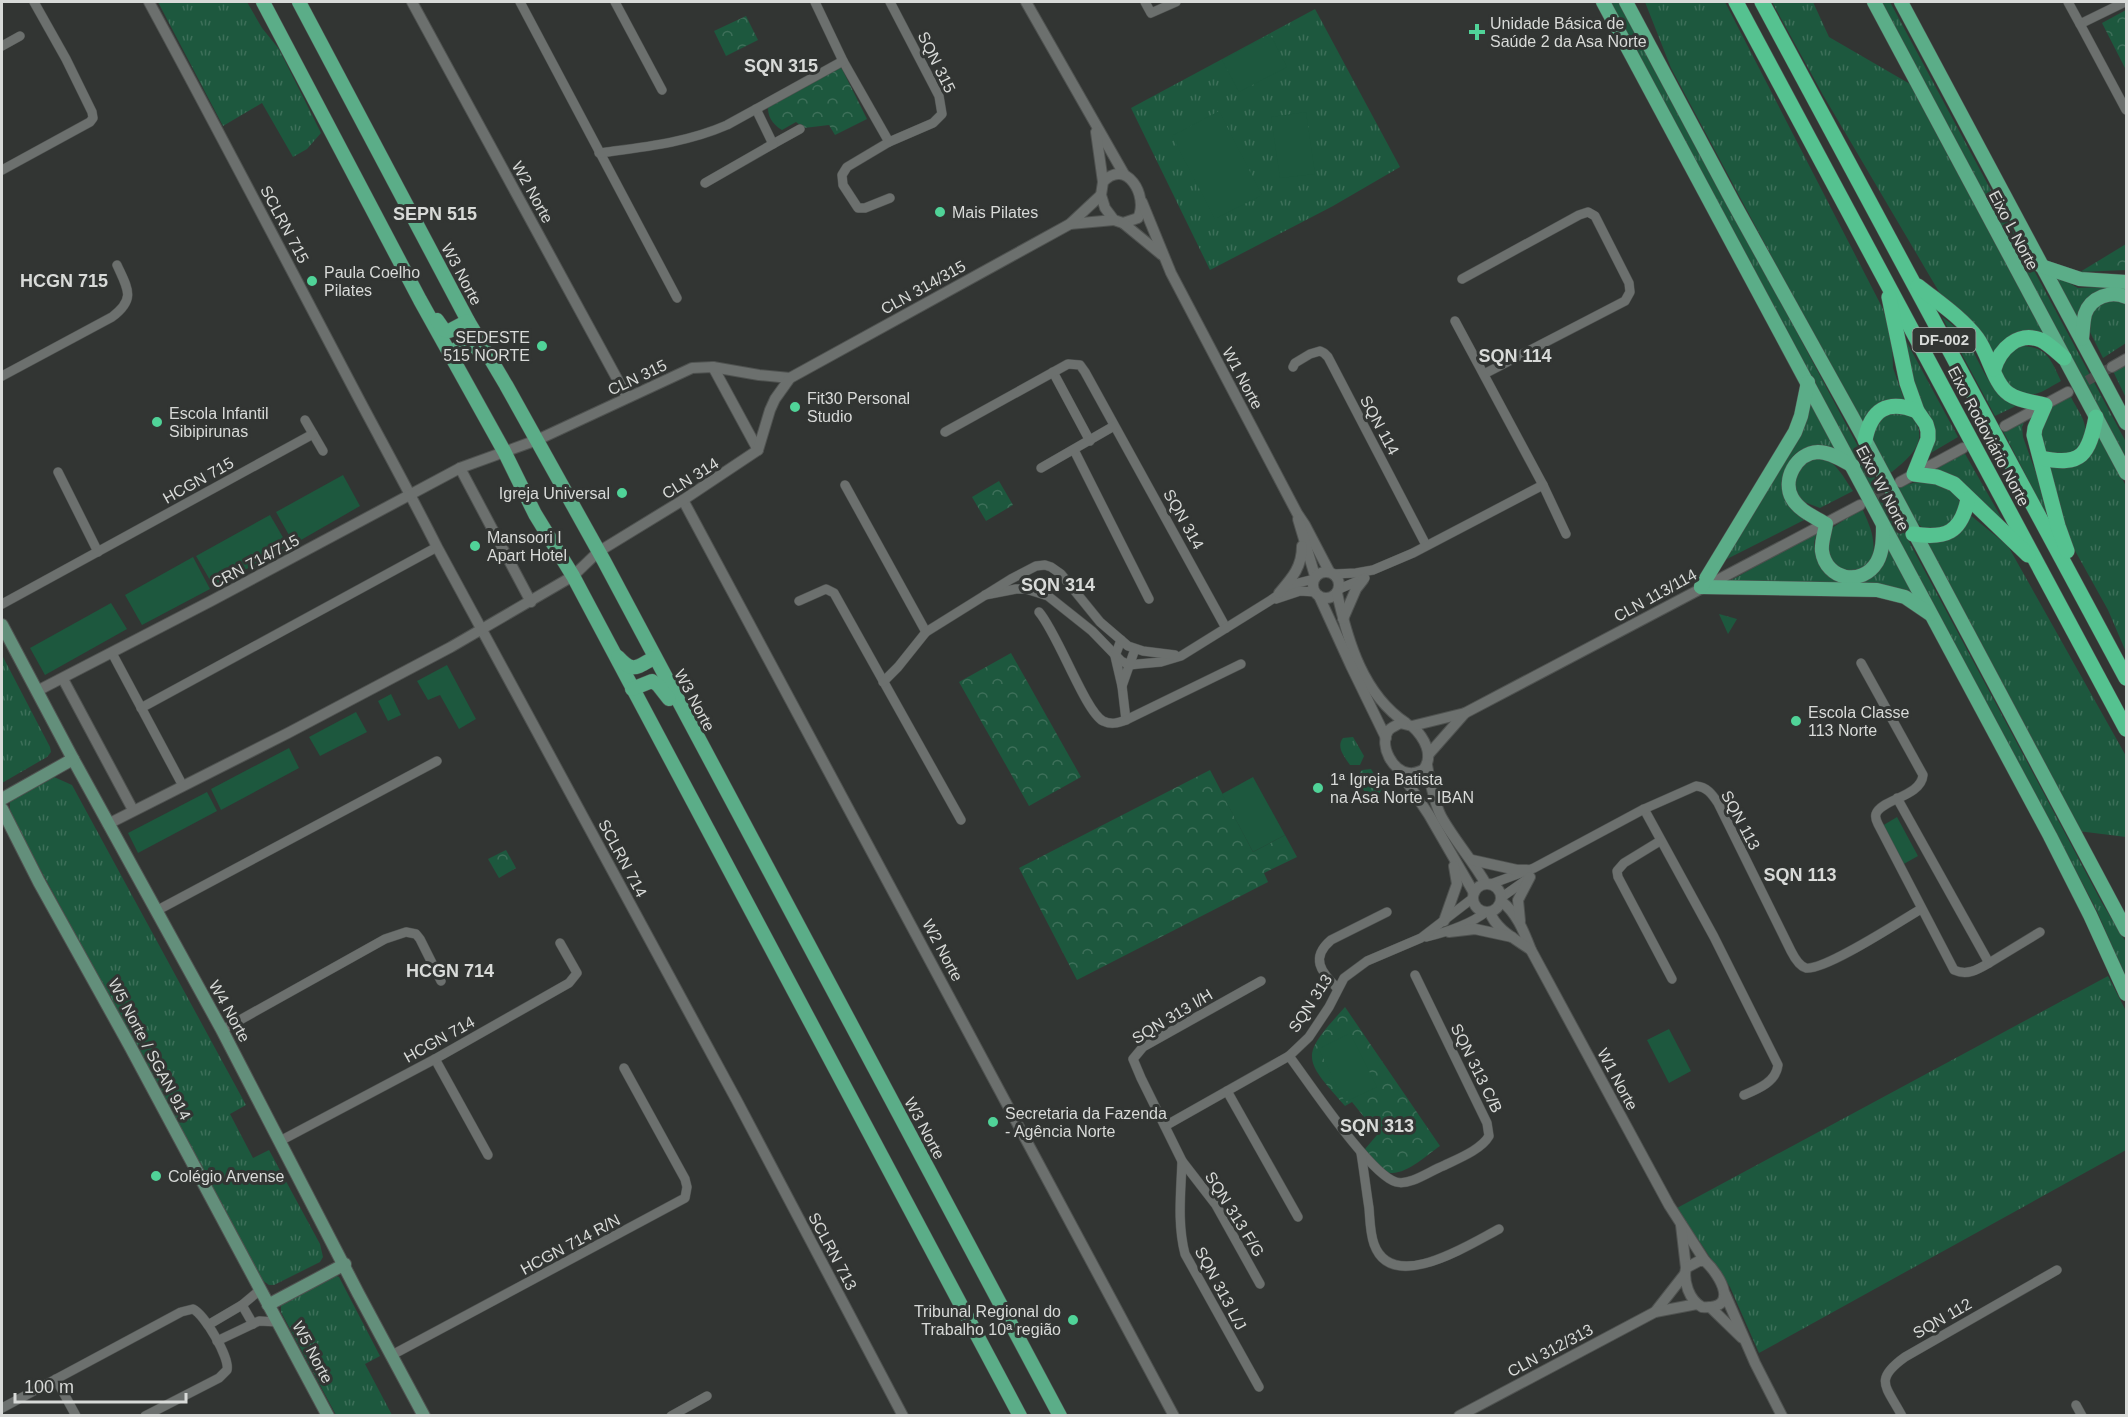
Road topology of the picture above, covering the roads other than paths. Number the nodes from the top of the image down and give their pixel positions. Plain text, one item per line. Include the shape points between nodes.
1 (34, 2) edge
2 (149, 2) edge
3 (263, 2) edge
4 (299, 2) edge
5 (412, 2) edge
6 (520, 2) edge
7 (615, 2) edge
8 (815, 2) edge
9 (890, 2) edge
10 (1026, 2) edge
11 (1145, 2) edge
12 (1176, 2) edge
13 (1603, 2) edge
14 (1626, 2) edge
15 (1736, 2) edge
16 (1762, 2) edge
17 (1874, 2) edge
18 (1901, 2) edge
19 (2068, 2) edge
20 (2125, 2) edge
21 (2080, 24) junction
22 (20, 36) dead end
23 (2, 46) edge
24 (843, 61) junction
25 (662, 90) dead end
26 (756, 109) junction
27 (2127, 110) edge
28 (1095, 126) junction
29 (800, 129) dead end
30 (889, 142) junction
31 (773, 144) junction
32 (599, 153) junction
33 (2, 170) edge
34 (1124, 174) junction
35 (1103, 182) junction
36 (705, 183) dead end
37 (1101, 195) junction
38 (890, 198) dead end
39 (1142, 202) junction
40 (1118, 221) junction
41 (1070, 224) junction
42 (1163, 257) junction
43 (117, 265) dead end
44 (2041, 266) junction
45 (1462, 279) dead end
46 (1913, 282) junction
47 (2127, 282) edge
48 (1886, 283) junction
49 (2127, 297) edge
50 (678, 298) dead end
51 (420, 300) junction
52 (468, 321) junction
53 (1455, 321) dead end
54 (2082, 339) junction
55 (451, 352) junction
56 (2064, 358) junction
57 (2127, 359) edge
58 (713, 366) junction
59 (2112, 367) tunnel mouth
60 (1293, 368) dead end
61 (1994, 369) junction
62 (1053, 372) junction
63 (1484, 374) junction
64 (2, 376) edge
65 (790, 378) junction
66 (1808, 382) junction
67 (506, 385) junction
68 (2068, 392) tunnel mouth
69 (627, 397) junction
70 (2044, 405) junction
71 (2121, 406) edge
72 (1917, 411) junction
73 (2096, 417) junction
74 (305, 420) dead end
75 (2127, 423) edge
76 (1114, 426) junction
77 (2005, 426) tunnel mouth
78 (945, 432) dead end
79 (313, 434) junction
80 (537, 440) junction
81 (1090, 441) junction
82 (1865, 441) junction
83 (1963, 448) tunnel mouth
84 (758, 450) junction
85 (1074, 450) junction
86 (323, 451) dead end
87 (504, 451) junction
88 (2041, 458) junction
89 (1853, 466) junction
90 (460, 468) junction
91 (1041, 468) dead end
92 (58, 472) dead end
93 (2127, 473) edge
94 (1914, 474) junction
95 (1900, 482) tunnel mouth
96 (845, 485) dead end
97 (1543, 485) junction
98 (410, 493) junction
99 (1968, 499) junction
100 (683, 500) junction
101 (1860, 505) tunnel mouth
102 (1297, 513) junction
103 (1827, 524) junction
104 (1883, 524) junction
105 (1566, 534) dead end
106 (1913, 534) junction
107 (1302, 537) junction
108 (1426, 545) junction
109 (437, 547) junction
110 (98, 552) junction
111 (598, 552) junction
112 (2041, 568) junction
113 (1373, 570) junction
114 (1026, 571) junction
115 (1332, 572) junction
116 (573, 576) junction
117 (1315, 578) junction
118 (1363, 580) junction
119 (1701, 587) junction
120 (1026, 589) junction
121 (1338, 591) junction
122 (1317, 594) junction
123 (984, 595) junction
124 (1275, 597) junction
125 (2083, 597) junction
126 (1149, 598) dead end
127 (799, 601) dead end
128 (531, 602) junction
129 (2, 604) edge
130 (1039, 612) dead end
131 (1934, 617) junction
132 (1342, 619) junction
133 (1100, 622) junction
134 (2, 625) edge
135 (1226, 628) junction
136 (483, 629) junction
137 (926, 632) junction
138 (1092, 632) junction
139 (1121, 639) junction
140 (610, 649) junction
141 (1135, 649) junction
142 (112, 653) junction
143 (1115, 656) junction
144 (1181, 656) junction
145 (654, 657) junction
146 (1861, 663) dead end
147 (1242, 664) dead end
148 (1130, 665) junction
149 (2127, 678) edge
150 (63, 679) junction
151 (883, 682) junction
152 (1122, 686) junction
153 (632, 689) junction
154 (37, 691) junction
155 (141, 708) junction
156 (1466, 712) junction
157 (1126, 720) junction
158 (689, 723) junction
159 (1409, 724) junction
160 (2127, 729) edge
161 (1386, 738) junction
162 (73, 759) junction
163 (1428, 760) junction
164 (437, 761) dead end
165 (1399, 770) junction
166 (183, 786) junction
167 (2, 798) edge
168 (1897, 798) junction
169 (2, 809) edge
170 (1644, 809) junction
171 (133, 810) junction
172 (961, 820) dead end
173 (108, 824) junction
174 (1660, 841) junction
175 (1450, 851) junction
176 (1472, 860) junction
177 (1530, 872) junction
178 (1489, 884) junction
179 (1474, 896) junction
180 (1502, 899) junction
181 (1921, 909) junction
182 (156, 911) junction
183 (1387, 912) dead end
184 (1488, 912) junction
185 (1446, 926) junction
186 (1523, 929) junction
187 (2127, 930) edge
188 (2040, 932) dead end
189 (1512, 937) junction
190 (560, 943) dead end
191 (1531, 950) junction
192 (1989, 963) junction
193 (1415, 975) dead end
194 (1672, 979) dead end
195 (441, 981) dead end
196 (1261, 981) dead end
197 (1337, 988) junction
198 (2127, 994) edge
199 (222, 1030) junction
200 (1289, 1056) junction
201 (435, 1059) junction
202 (624, 1068) dead end
203 (1227, 1091) junction
204 (1744, 1095) dead end
205 (737, 1101) joint
206 (1165, 1126) junction
207 (280, 1141) junction
208 (1361, 1153) junction
209 (489, 1155) dead end
210 (1182, 1161) junction
211 (1298, 1217) dead end
212 (1681, 1222) junction
213 (1499, 1229) dead end
214 (1705, 1261) junction
215 (345, 1264) junction
216 (2057, 1270) dead end
217 (1685, 1272) junction
218 (1260, 1284) dead end
219 (260, 1290) junction
220 (1725, 1294) junction
221 (242, 1305) junction
222 (268, 1305) junction
223 (1697, 1305) junction
224 (1710, 1307) junction
225 (1655, 1312) junction
226 (278, 1322) junction
227 (253, 1324) junction
228 (208, 1325) junction
229 (217, 1341) junction
230 (1745, 1341) junction
231 (392, 1355) junction
232 (56, 1379) junction
233 (1259, 1387) dead end
234 (708, 1396) dead end
235 (2076, 1405) dead end
236 (2, 1408) edge
237 (76, 1416) edge
238 (145, 1416) edge
239 (328, 1416) edge
240 (424, 1416) edge
241 (671, 1416) edge
242 (903, 1416) edge
243 (1022, 1416) edge
244 (1060, 1416) edge
245 (1174, 1416) edge
246 (1459, 1416) edge
247 (1782, 1416) edge
248 (1902, 1416) edge
249 (2082, 1416) edge

1 - 33 street via 93,118
2 - 98 street, SCLRN 715
3 - 51 main road
4 - 52 main road, W3 Norte
5 - 69 street, W2 Norte
6 - 32 street
7 - 25 street
8 - 24 street
9 - 30 street, SQN 315 via 943,110 939,118 923,129
10 - 28 street
11 - 12 street via 1151,13
13 - 66 main road, Eixo W Norte
14 - 82 main road, Eixo W Norte
15 - 48 highway, Eixo Rodoviário Norte / DF-002
16 - 46 highway, Eixo Rodoviário Norte / DF-002
17 - 56 main road, Eixo L Norte
18 - 44 main road, Eixo L Norte
19 - 21 street
20 - 21 street
21 - 27 street
22 - 23 street
24 - 26 street
24 - 30 street
26 - 31 street
26 - 32 street via 708,134
28 - 34 street
28 - 35 street
29 - 31 street
30 - 38 street, SQN 315 via 848,167 842,176 843,186 858,207
31 - 36 street
32 - 50 street
34 - 35 street via 1115,174
34 - 39 street
35 - 37 street
37 - 40 street via 1105,208
37 - 41 street, CLN 314/315
39 - 40 street via 1137,218
39 - 42 street, W1 Norte
40 - 41 street, CLN 314/315
40 - 42 street, W1 Norte
41 - 65 street, CLN 314/315
42 - 102 street, W1 Norte
43 - 64 street via 128,292 124,308
44 - 47 main road via 2080,279
44 - 54 main road, Eixo L Norte
45 - 63 street via 1588,212 1595,216 1629,283 1625,301
46 - 61 highway via 1962,322 1978,340
46 - 125 highway, Eixo Rodoviário Norte / DF-002
48 - 72 highway via 1902,362
48 - 112 highway, Eixo Rodoviário Norte / DF-002
49 - 54 main road via 2110,294 2096,300 2085,314
51 - 52 main road via 444,330
51 - 55 main road
52 - 67 main road, W3 Norte
53 - 63 street
54 - 71 main road, Eixo L Norte
55 - 67 main road via 468,343 475,346
55 - 87 main road
56 - 61 highway via 2039,340 2028,338 2007,345
56 - 73 main road, Eixo L Norte
57 - 59 street
58 - 65 street, CLN 315
58 - 69 street, CLN 315 via 692,368
58 - 84 street
60 - 108 street, SQN 114 via 1315,352 1328,357
61 - 70 highway via 2008,394
62 - 76 street, SQN 314 via 1068,364 1080,365
62 - 78 street, SQN 314
62 - 81 street
63 - 97 street
65 - 84 street via 775,399
66 - 89 main road, Eixo W Norte
66 - 119 main road via 1795,432
67 - 80 main road, W3 Norte
68 - 70 street
69 - 80 street, CLN 315
70 - 77 street
70 - 88 highway via 2034,435
71 - 75 main road, Eixo L Norte
72 - 82 highway via 1904,406 1885,407 1868,424
72 - 94 highway via 1926,424 1928,439
73 - 88 highway via 2090,444 2079,458 2064,462
73 - 93 main road, Eixo L Norte
74 - 79 street
76 - 81 street
76 - 135 street, SQN 314
79 - 86 street
79 - 110 street, HCGN 715
80 - 87 street, CLN 315
80 - 111 main road, W3 Norte
81 - 85 street
82 - 106 main road, Eixo W Norte
83 - 94 street
84 - 100 street, CLN 314
85 - 91 street
85 - 126 street
87 - 90 street, CRN 714/715
87 - 116 main road via 535,514
88 - 125 highway via 2058,526
89 - 103 main road via 1817,452 1807,454 1793,467 1789,488 1792,499
89 - 104 main road, Eixo W Norte
90 - 98 street, CRN 714/715
90 - 128 street
92 - 110 street
94 - 95 street
94 - 99 highway via 1946,479
96 - 137 street
97 - 105 street
97 - 108 street
98 - 109 street
98 - 142 street, CRN 714/715
99 - 106 highway via 1962,521 1955,529 1938,536
99 - 112 highway
100 - 111 street, CLN 314
100 - 245 street, W2 Norte
101 - 103 street, CLN 113/114
102 - 107 street, W1 Norte
102 - 115 street, W1 Norte
103 - 104 main road via 1822,549 1827,564 1847,579 1854,579 1877,563
103 - 119 street, CLN 113/114
104 - 131 main road, Eixo W Norte
106 - 187 main road, Eixo W Norte
107 - 117 street, W1 Norte
107 - 124 street via 1300,565
108 - 113 street
109 - 136 street
109 - 155 street
110 - 129 street, HCGN 715
111 - 116 street, CLN 314
111 - 145 main road, W3 Norte
112 - 160 highway, Eixo Rodoviário Norte / DF-002
113 - 115 street
113 - 118 street
114 - 120 street
114 - 123 street
114 - 133 street via 1045,565 1057,570
115 - 117 street via 1319,573
115 - 121 street via 1338,578
116 - 128 street
116 - 140 main road
117 - 122 street via 1312,585
117 - 124 street via 1298,582
118 - 121 street
118 - 132 street
119 - 131 main road via 1877,590 1905,597
119 - 156 street, CLN 113/114
120 - 123 street
120 - 138 street via 1056,601
121 - 122 street via 1326,598
121 - 132 street
122 - 124 street via 1300,591
122 - 161 street
123 - 137 street
124 - 135 street
125 - 149 highway, Eixo Rodoviário Norte / DF-002
127 - 151 street via 826,589 834,593
128 - 136 street
130 - 157 street via 1095,715 1109,723
131 - 198 main road, Eixo W Norte via 2050,836
132 - 159 street via 1366,679 1393,714
133 - 138 street
133 - 139 street
134 - 154 main road, W4 Norte
135 - 144 street
136 - 166 street
136 - 205 street, SCLRN 714
137 - 151 street
138 - 143 street
139 - 141 street
139 - 143 street
140 - 145 main road via 633,669
140 - 153 main road
141 - 144 street
141 - 148 street
142 - 150 street, CRN 714/715
142 - 155 street
143 - 148 street
143 - 152 street
144 - 148 street
145 - 158 main road, W3 Norte
146 - 168 street via 1923,775 1917,787
147 - 157 street
148 - 152 street
150 - 154 street, CRN 714/715
150 - 171 street
151 - 172 street
152 - 157 street
153 - 158 main road via 652,681
153 - 243 main road
154 - 162 main road, W4 Norte
155 - 166 street
156 - 159 street, CLN 113/114
156 - 163 street, CLN 113/114
158 - 244 main road, W3 Norte
159 - 161 street via 1392,727
159 - 163 street via 1423,740
161 - 165 street via 1387,752
162 - 167 main road
162 - 173 main road, W4 Norte
163 - 165 street via 1423,770 1416,773
163 - 176 street via 1442,817
164 - 182 street
165 - 175 street
166 - 171 street
168 - 181 street via 1876,817
168 - 192 street
169 - 219 main road, W5 Norte / SGAN 914
170 - 174 street
170 - 177 street, SQN 113
170 - 181 street, SQN 113 via 1696,786 1711,793 1791,951 1806,968 1847,953
171 - 173 street
173 - 182 main road, W4 Norte
174 - 194 street via 1617,871
174 - 204 street via 1714,937 1778,1065 1774,1077
175 - 179 street
175 - 185 street via 1457,884
176 - 177 street
176 - 178 street
177 - 178 street, SQN 113
177 - 180 street, SQN 113
177 - 186 street via 1518,906
178 - 179 street via 1481,886
178 - 180 street via 1498,889
179 - 184 street via 1478,909
179 - 185 street, SQN 313
180 - 184 street via 1499,906
180 - 186 street, W1 Norte
181 - 192 street via 1954,970 1968,973
182 - 199 main road, W4 Norte
183 - 197 street via 1323,946 1321,968
184 - 185 street, SQN 313
184 - 189 street, W1 Norte
185 - 189 street
185 - 197 street, SQN 313 via 1367,961
186 - 191 street, W1 Norte
188 - 192 street
189 - 191 street, W1 Norte
190 - 201 street, HCGN 714 via 577,973 569,983
191 - 212 street, W1 Norte
193 - 208 street, SQN 313 C/B via 1487,1123 1489,1136 1451,1162 1405,1182 1385,1176
195 - 199 street via 420,939 406,932 384,939
196 - 206 street, SQN 313 I/H via 1137,1052 1134,1064
197 - 200 street, SQN 313 via 1309,1037
199 - 207 main road, W4 Norte
200 - 203 street, SQN 313
200 - 208 street, SQN 313
201 - 207 street, HCGN 714
201 - 209 street
202 - 231 street, HCGN 714 R/N via 684,1179 685,1198
203 - 206 street, SQN 313
203 - 211 street
205 - 242 street, SCLRN 713
206 - 210 street
207 - 215 main road, W4 Norte
208 - 213 street via 1374,1244 1386,1262 1402,1267 1420,1265
210 - 218 street, SQN 313 F/G via 1216,1205
210 - 233 street, SQN 313 L/J via 1180,1236 1185,1254
212 - 214 street, W1 Norte
212 - 217 street, W1 Norte
214 - 217 street via 1692,1263
214 - 220 street via 1715,1271
215 - 222 main road
215 - 231 main road, W4 Norte
216 - 248 street, SQN 112 via 1892,1366 1885,1377 1886,1384
217 - 223 street
217 - 225 street, CLN 312/313
219 - 221 street
219 - 222 main road, W5 Norte / SGAN 914
220 - 224 street via 1723,1301
220 - 230 street
221 - 227 street
221 - 228 street
222 - 226 main road, W5 Norte
223 - 224 street
223 - 225 street, CLN 312/313
224 - 230 street
225 - 246 street, CLN 312/313
226 - 227 street
226 - 239 main road, W5 Norte
227 - 229 street
228 - 229 street
228 - 232 street via 198,1311 186,1310
229 - 238 street via 229,1367 224,1375
230 - 247 street
231 - 240 main road, W4 Norte
232 - 236 street
232 - 237 street
234 - 241 street
235 - 249 street

